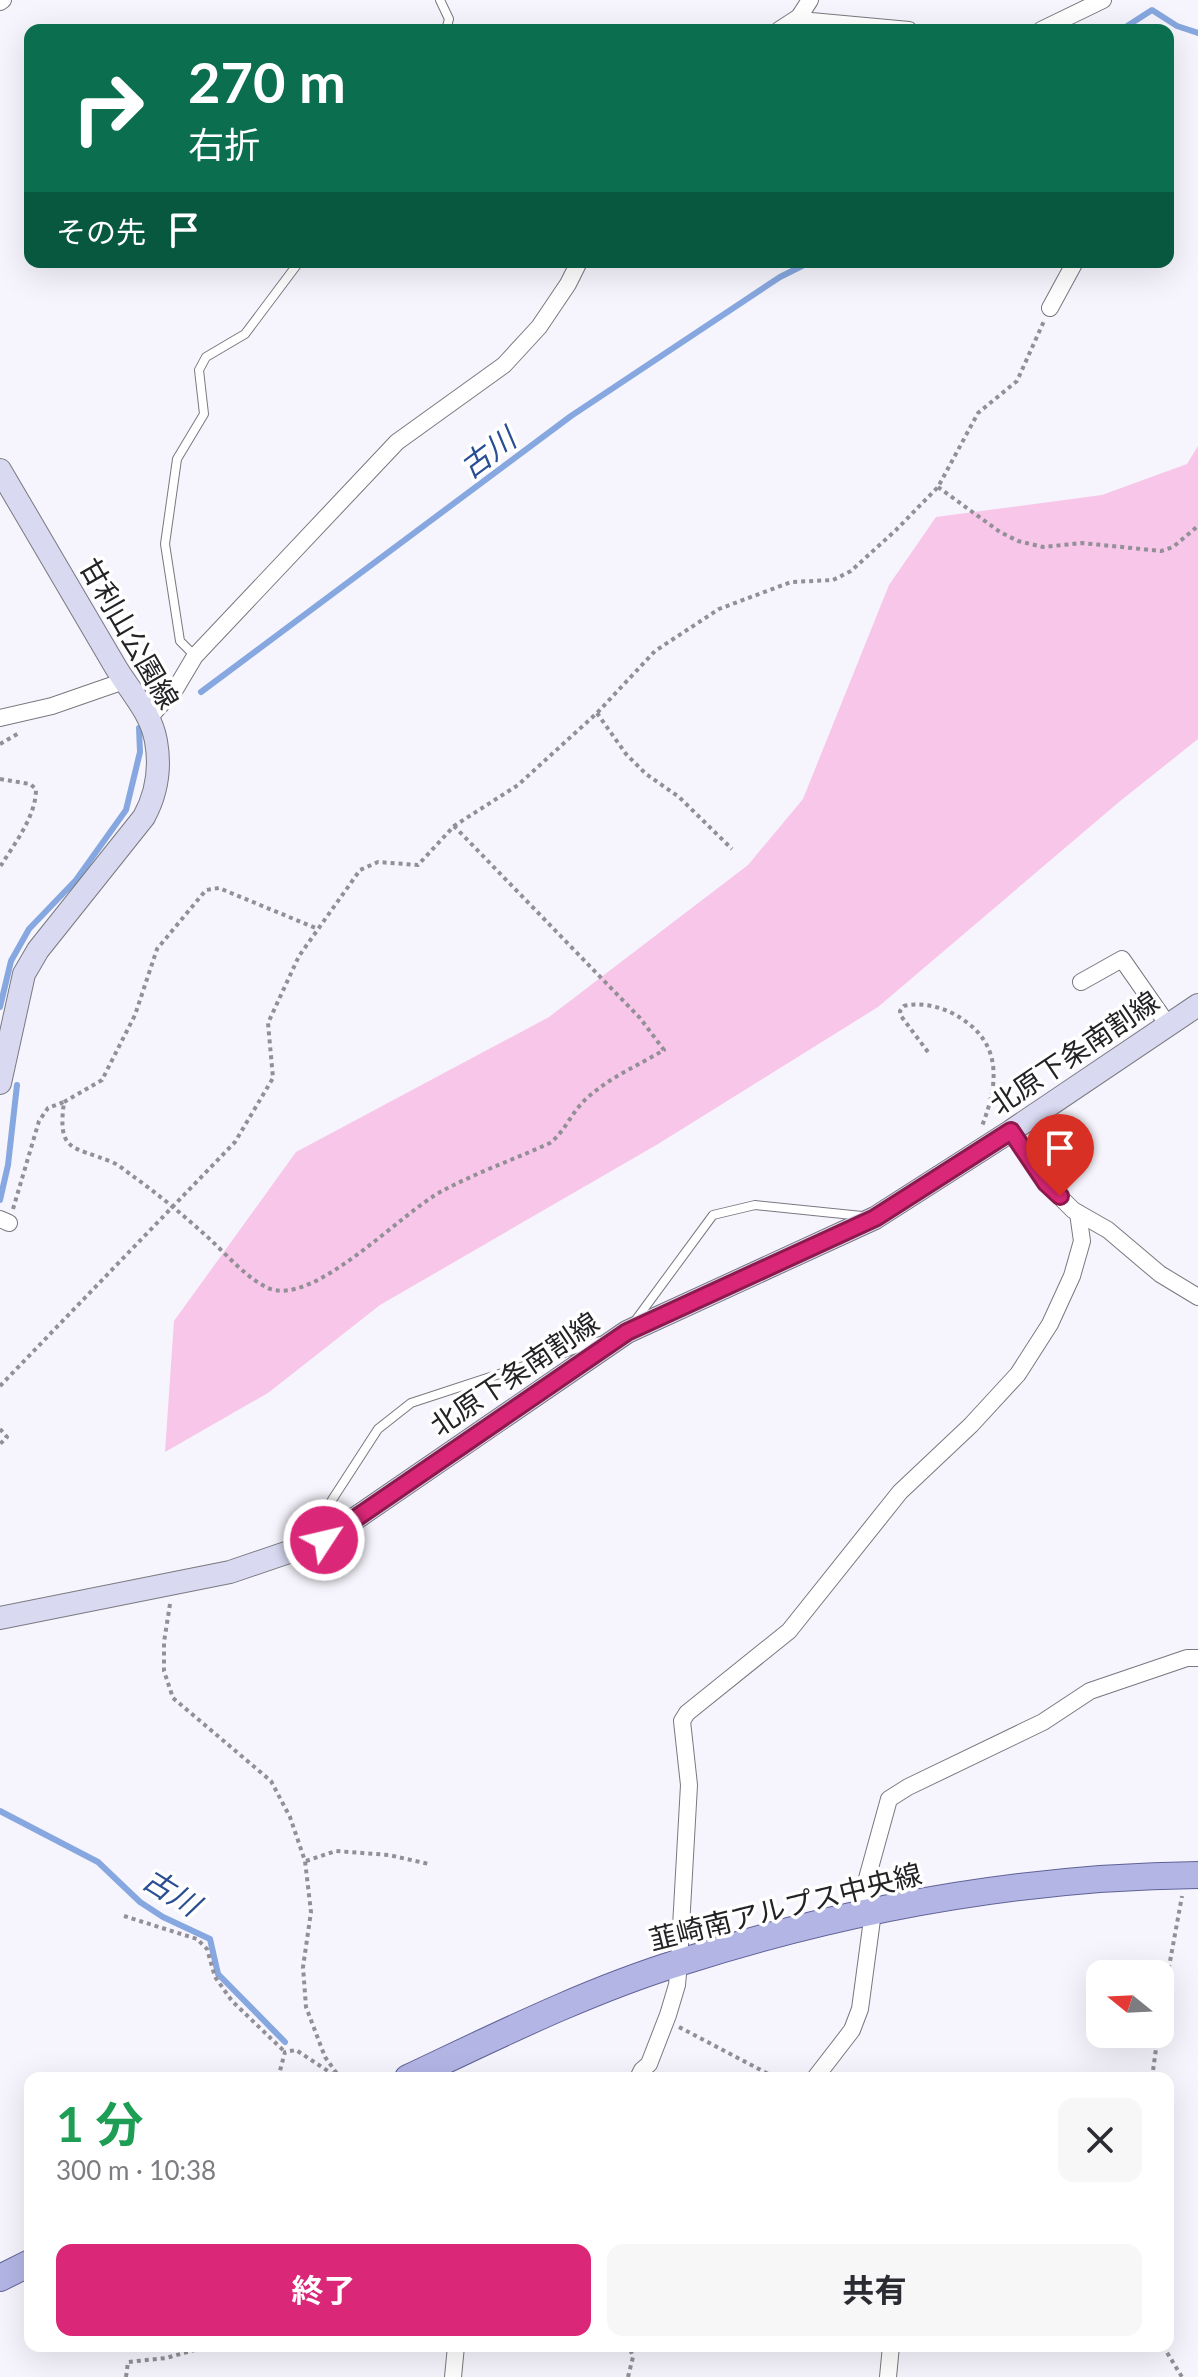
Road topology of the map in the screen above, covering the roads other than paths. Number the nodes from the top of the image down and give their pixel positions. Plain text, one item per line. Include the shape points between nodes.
1 (440, 0) edge
2 (810, 0) edge
3 (1103, 0) edge
4 (799, 17) junction
5 (448, 24) edge
6 (788, 24) edge
7 (844, 24) edge
8 (1053, 24) edge
9 (294, 268) edge
10 (576, 268) edge
11 (1072, 268) edge
12 (1050, 308) road end
13 (0, 470) edge
14 (195, 656) junction
15 (124, 681) junction
16 (0, 718) edge
17 (149, 718) junction
18 (1081, 982) dead end
19 (1198, 1005) edge
20 (1168, 1025) junction
21 (0, 1083) edge
22 (1011, 1131) junction
23 (1078, 1213) junction
24 (875, 1218) junction
25 (1198, 1297) edge
26 (627, 1332) junction
27 (324, 1540) junction
28 (0, 1618) edge
29 (1198, 1658) edge
30 (1192, 1875) edge
31 (867, 1913) junction
32 (679, 1962) junction
33 (421, 2072) edge
34 (641, 2072) edge
35 (820, 2072) edge
36 (24, 2266) edge
37 (0, 2278) edge
38 (455, 2352) edge
39 (890, 2352) edge
40 (453, 2377) edge
41 (888, 2377) edge

1 - 5 lane
2 - 4 street
3 - 8 street
4 - 6 street
4 - 7 street
9 - 14 lane via 245,334 206,357 199,370 204,414 177,459 165,544 180,641
10 - 14 street via 539,327 504,365 397,442
11 - 12 street
13 - 15 main road, 甘利山公園線
14 - 17 street
15 - 16 street
15 - 17 main road, 甘利山公園線
17 - 21 main road, 甘利山公園線 via 159,775 154,799 24,974
18 - 20 street via 1122,959
19 - 20 main road, 北原下条南割線
20 - 22 main road, 北原下条南割線
22 - 23 street via 1046,1183
22 - 24 main road, 北原下条南割線
23 - 25 street
23 - 32 street via 1082,1241 1072,1276 1018,1374 900,1492 789,1631 682,1721 689,1785
24 - 26 main road, 北原下条南割線
24 - 26 lane via 755,1205 713,1215
26 - 27 main road, 北原下条南割線
26 - 27 lane via 411,1403 378,1429 332,1500
27 - 28 main road, 北原下条南割線 via 230,1572
29 - 31 street via 1090,1691 1043,1722 889,1799 863,1893
30 - 31 main road, 韮崎南アルプス中央線 via 1059,1884
31 - 32 main road, 韮崎南アルプス中央線
31 - 35 street via 860,2009 852,2030
32 - 33 main road, 韮崎南アルプス中央線 via 595,1993
32 - 34 street via 666,2020
36 - 37 main road
38 - 40 street
39 - 41 street

